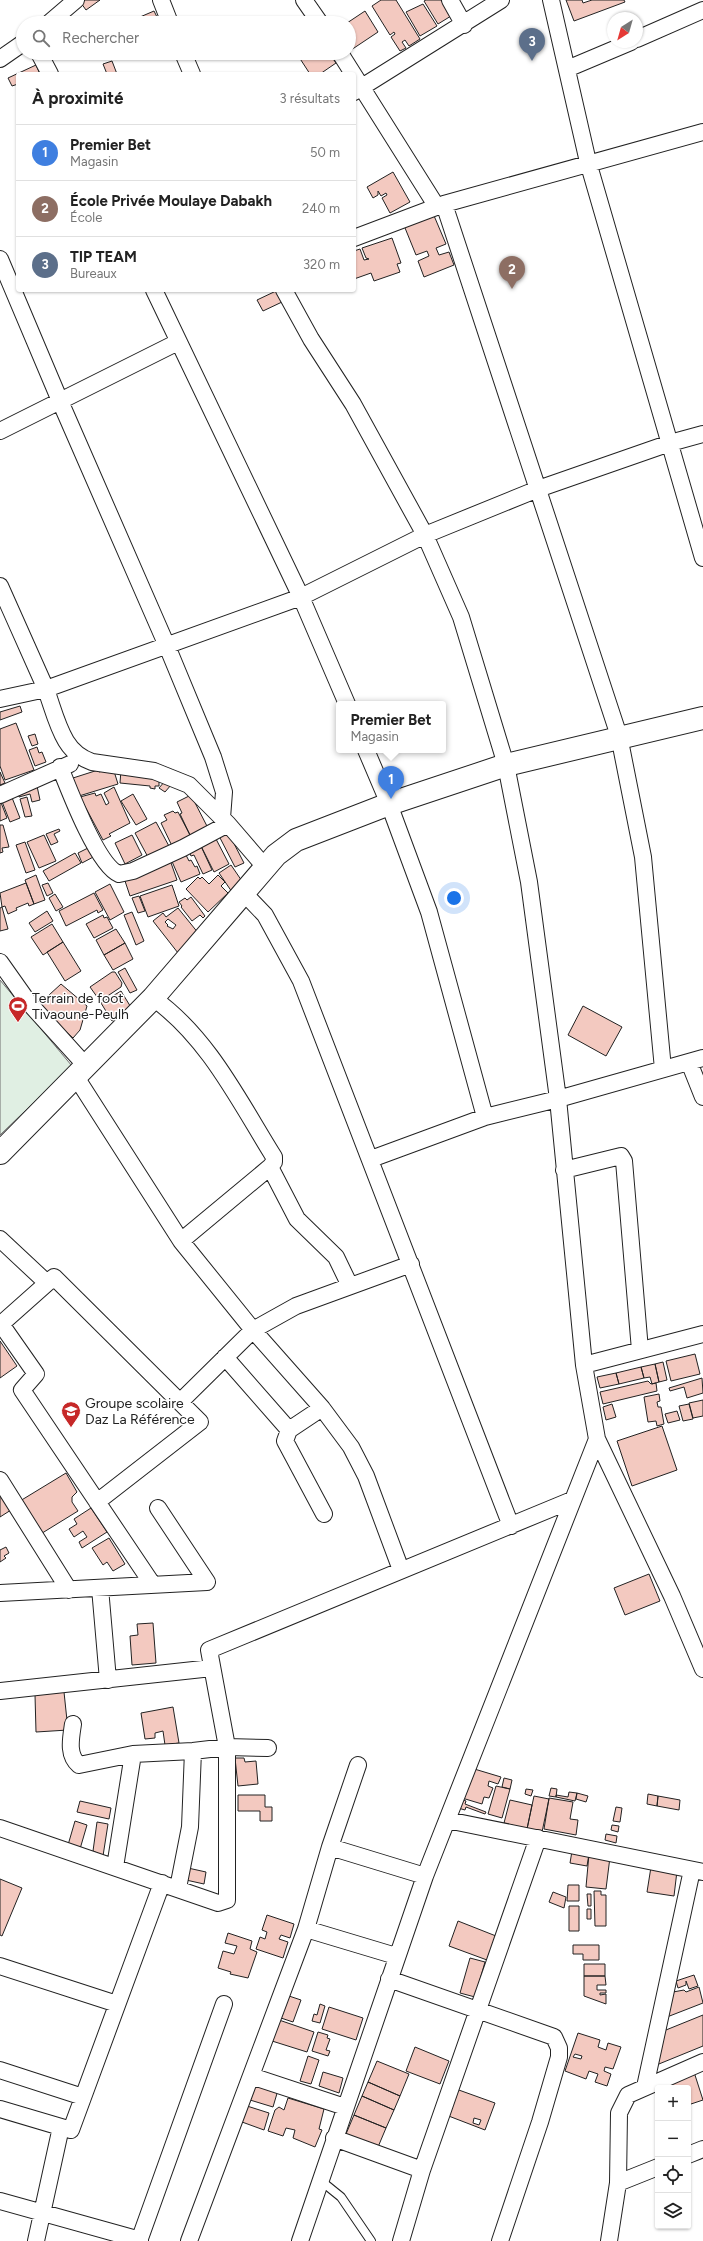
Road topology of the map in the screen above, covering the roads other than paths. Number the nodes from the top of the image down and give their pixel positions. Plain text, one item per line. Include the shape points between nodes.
1 (76, 0) edge
2 (160, 0) edge
3 (304, 0) edge
4 (450, 0) edge
5 (501, 0) edge
6 (551, 0) edge
7 (703, 10) edge
8 (57, 16) edge
9 (167, 16) edge
10 (315, 16) edge
11 (464, 25) junction
12 (643, 36) edge
13 (617, 48) edge
14 (16, 49) edge
15 (0, 59) edge
16 (43, 60) edge
17 (186, 60) edge
18 (344, 60) edge
19 (567, 69) junction
20 (49, 72) edge
21 (191, 72) edge
22 (350, 72) edge
23 (358, 89) edge
24 (703, 132) edge
25 (588, 162) junction
26 (440, 205) junction
27 (356, 237) edge
28 (0, 260) edge
29 (155, 292) edge
30 (285, 292) edge
31 (178, 342) junction
32 (60, 401) junction
33 (0, 431) edge
34 (703, 434) edge
35 (670, 443) junction
36 (538, 489) junction
37 (425, 535) junction
38 (703, 558) edge
39 (0, 586) edge
40 (301, 597) junction
41 (167, 646) junction
42 (46, 689) junction
43 (0, 699) edge
44 (346, 701) edge
45 (703, 718) edge
46 (619, 736) junction
47 (367, 753) edge
48 (83, 759) junction
49 (506, 764) junction
50 (60, 768) junction
51 (0, 795) edge
52 (389, 804) junction
53 (225, 821) junction
54 (265, 867) junction
55 (244, 892) junction
56 (0, 962) edge
57 (153, 998) junction
58 (696, 1060) edge
59 (663, 1069) junction
60 (82, 1072) junction
61 (703, 1097) edge
62 (558, 1099) junction
63 (485, 1117) junction
64 (0, 1153) edge
65 (371, 1159) junction
66 (270, 1167) junction
67 (564, 1170) junction
68 (0, 1239) edge
69 (181, 1241) junction
70 (411, 1264) junction
71 (47, 1283) junction
72 (350, 1286) junction
73 (0, 1324) edge
74 (253, 1330) junction
75 (703, 1334) edge
76 (640, 1350) junction
77 (225, 1357) junction
78 (584, 1365) junction
79 (180, 1402) junction
80 (322, 1408) junction
81 (289, 1430) junction
82 (597, 1439) junction
83 (0, 1480) edge
84 (572, 1500) junction
85 (96, 1502) junction
86 (158, 1508) dead end
87 (324, 1514) dead end
88 (511, 1526) junction
89 (401, 1570) junction
90 (153, 1585) junction
91 (100, 1588) junction
92 (69, 1590) junction
93 (0, 1593) edge
94 (697, 1639) edge
95 (212, 1668) junction
96 (703, 1669) edge
97 (108, 1680) junction
98 (0, 1691) edge
99 (73, 1724) dead end
100 (227, 1746) junction
101 (268, 1748) dead end
102 (193, 1751) junction
103 (133, 1754) junction
104 (358, 1765) dead end
105 (447, 1820) junction
106 (0, 1828) edge
107 (538, 1838) junction
108 (330, 1847) junction
109 (115, 1867) junction
110 (697, 1871) edge
111 (425, 1876) junction
112 (162, 1883) junction
113 (178, 1888) junction
114 (306, 1929) junction
115 (396, 1956) junction
116 (0, 1966) edge
117 (389, 1979) junction
118 (117, 2004) junction
119 (224, 2004) dead end
120 (478, 2010) junction
121 (703, 2062) edge
122 (0, 2070) edge
123 (251, 2076) junction
124 (645, 2087) junction
125 (83, 2097) junction
126 (345, 2107) junction
127 (0, 2109) edge
128 (61, 2127) junction
129 (334, 2138) junction
130 (703, 2149) edge
131 (691, 2154) edge
132 (655, 2168) edge
133 (422, 2170) junction
134 (320, 2180) junction
135 (618, 2183) junction
136 (0, 2201) edge
137 (42, 2212) junction
138 (140, 2240) edge
139 (36, 2241) edge
140 (189, 2241) edge
141 (300, 2241) edge
142 (371, 2241) edge
143 (400, 2241) edge
144 (500, 2241) edge
145 (609, 2241) edge

1 - 8 street
2 - 9 street
3 - 10 street
4 - 11 street
5 - 11 street
6 - 19 street
7 - 12 street
11 - 23 street
13 - 19 street
14 - 15 street
16 - 20 street
17 - 21 street
18 - 22 street
19 - 25 street
23 - 26 street
24 - 25 street
25 - 26 street
25 - 35 street
26 - 27 street
26 - 36 street
28 - 32 street
29 - 31 street
30 - 37 street via 311,339 353,404
31 - 32 street
31 - 40 street
32 - 33 street
32 - 41 street
34 - 35 street
35 - 36 street
35 - 38 street
36 - 37 street
36 - 46 street
37 - 40 street
37 - 49 street via 461,617
39 - 42 street
40 - 41 street
40 - 44 street
41 - 42 street
41 - 53 street via 221,781
42 - 43 street
42 - 48 street via 66,742
45 - 46 street
46 - 49 street
46 - 59 street via 643,857
47 - 52 street
48 - 50 street
48 - 53 street via 104,765 154,771 189,785
49 - 52 street
49 - 62 street via 529,882
50 - 51 street
50 - 53 street via 83,822 110,868 120,874 183,848
52 - 54 street via 296,840
52 - 63 street via 429,912
53 - 54 street
54 - 55 street
55 - 57 street
55 - 65 street via 265,914 302,981
56 - 60 street
57 - 60 street
57 - 66 street via 187,1027 213,1060 274,1157
58 - 59 street
58 - 61 street
59 - 62 street
60 - 64 street
60 - 69 street
62 - 63 street
62 - 67 street
63 - 65 street
65 - 70 street
66 - 69 street
66 - 72 street via 297,1219 336,1257
67 - 76 street via 621,1156 624,1161
67 - 78 street
68 - 71 street
69 - 74 street
70 - 72 street
70 - 88 street
71 - 73 street
71 - 79 street via 54,1277
72 - 74 street via 296,1306
73 - 85 street via 36,1374 22,1390
74 - 77 street
74 - 80 street
75 - 76 street
76 - 78 street
77 - 79 street
77 - 81 street
78 - 82 street
79 - 85 street via 200,1422
80 - 81 street
80 - 89 street via 351,1448 366,1476
81 - 87 street via 285,1441
82 - 84 street
82 - 94 street via 672,1596
83 - 92 street
84 - 88 street
84 - 105 street
85 - 90 street
86 - 90 street via 207,1582
88 - 89 street
89 - 95 street via 209,1650
90 - 91 street
91 - 92 street
91 - 97 street
92 - 93 street
94 - 96 street
95 - 97 street
95 - 100 street
97 - 98 street
99 - 103 street via 70,1747 74,1761 79,1765
100 - 101 street
100 - 102 street
100 - 113 street via 227,1900 218,1903
102 - 103 street
102 - 113 street via 190,1827
103 - 109 street
104 - 108 street
105 - 107 street
105 - 111 street
106 - 109 street
107 - 110 street
107 - 120 street
108 - 111 street
108 - 114 street
109 - 112 street
110 - 124 street
111 - 115 street
112 - 113 street
112 - 118 street
114 - 115 street
114 - 123 street
115 - 117 street
116 - 118 street
117 - 120 street
117 - 126 street
118 - 125 street
119 - 138 street
120 - 133 street
120 - 144 street via 554,2037 559,2048 559,2057 540,2122
121 - 124 street
122 - 125 street
123 - 126 street
123 - 140 street
124 - 135 street via 628,2095 619,2113
125 - 128 street via 71,2130
126 - 129 street
127 - 128 street
128 - 137 street
129 - 133 street
129 - 134 street
130 - 131 street
132 - 135 street
133 - 143 street
134 - 141 street
134 - 142 lane via 341,2197
135 - 145 street
136 - 137 street
137 - 138 street
137 - 139 street

